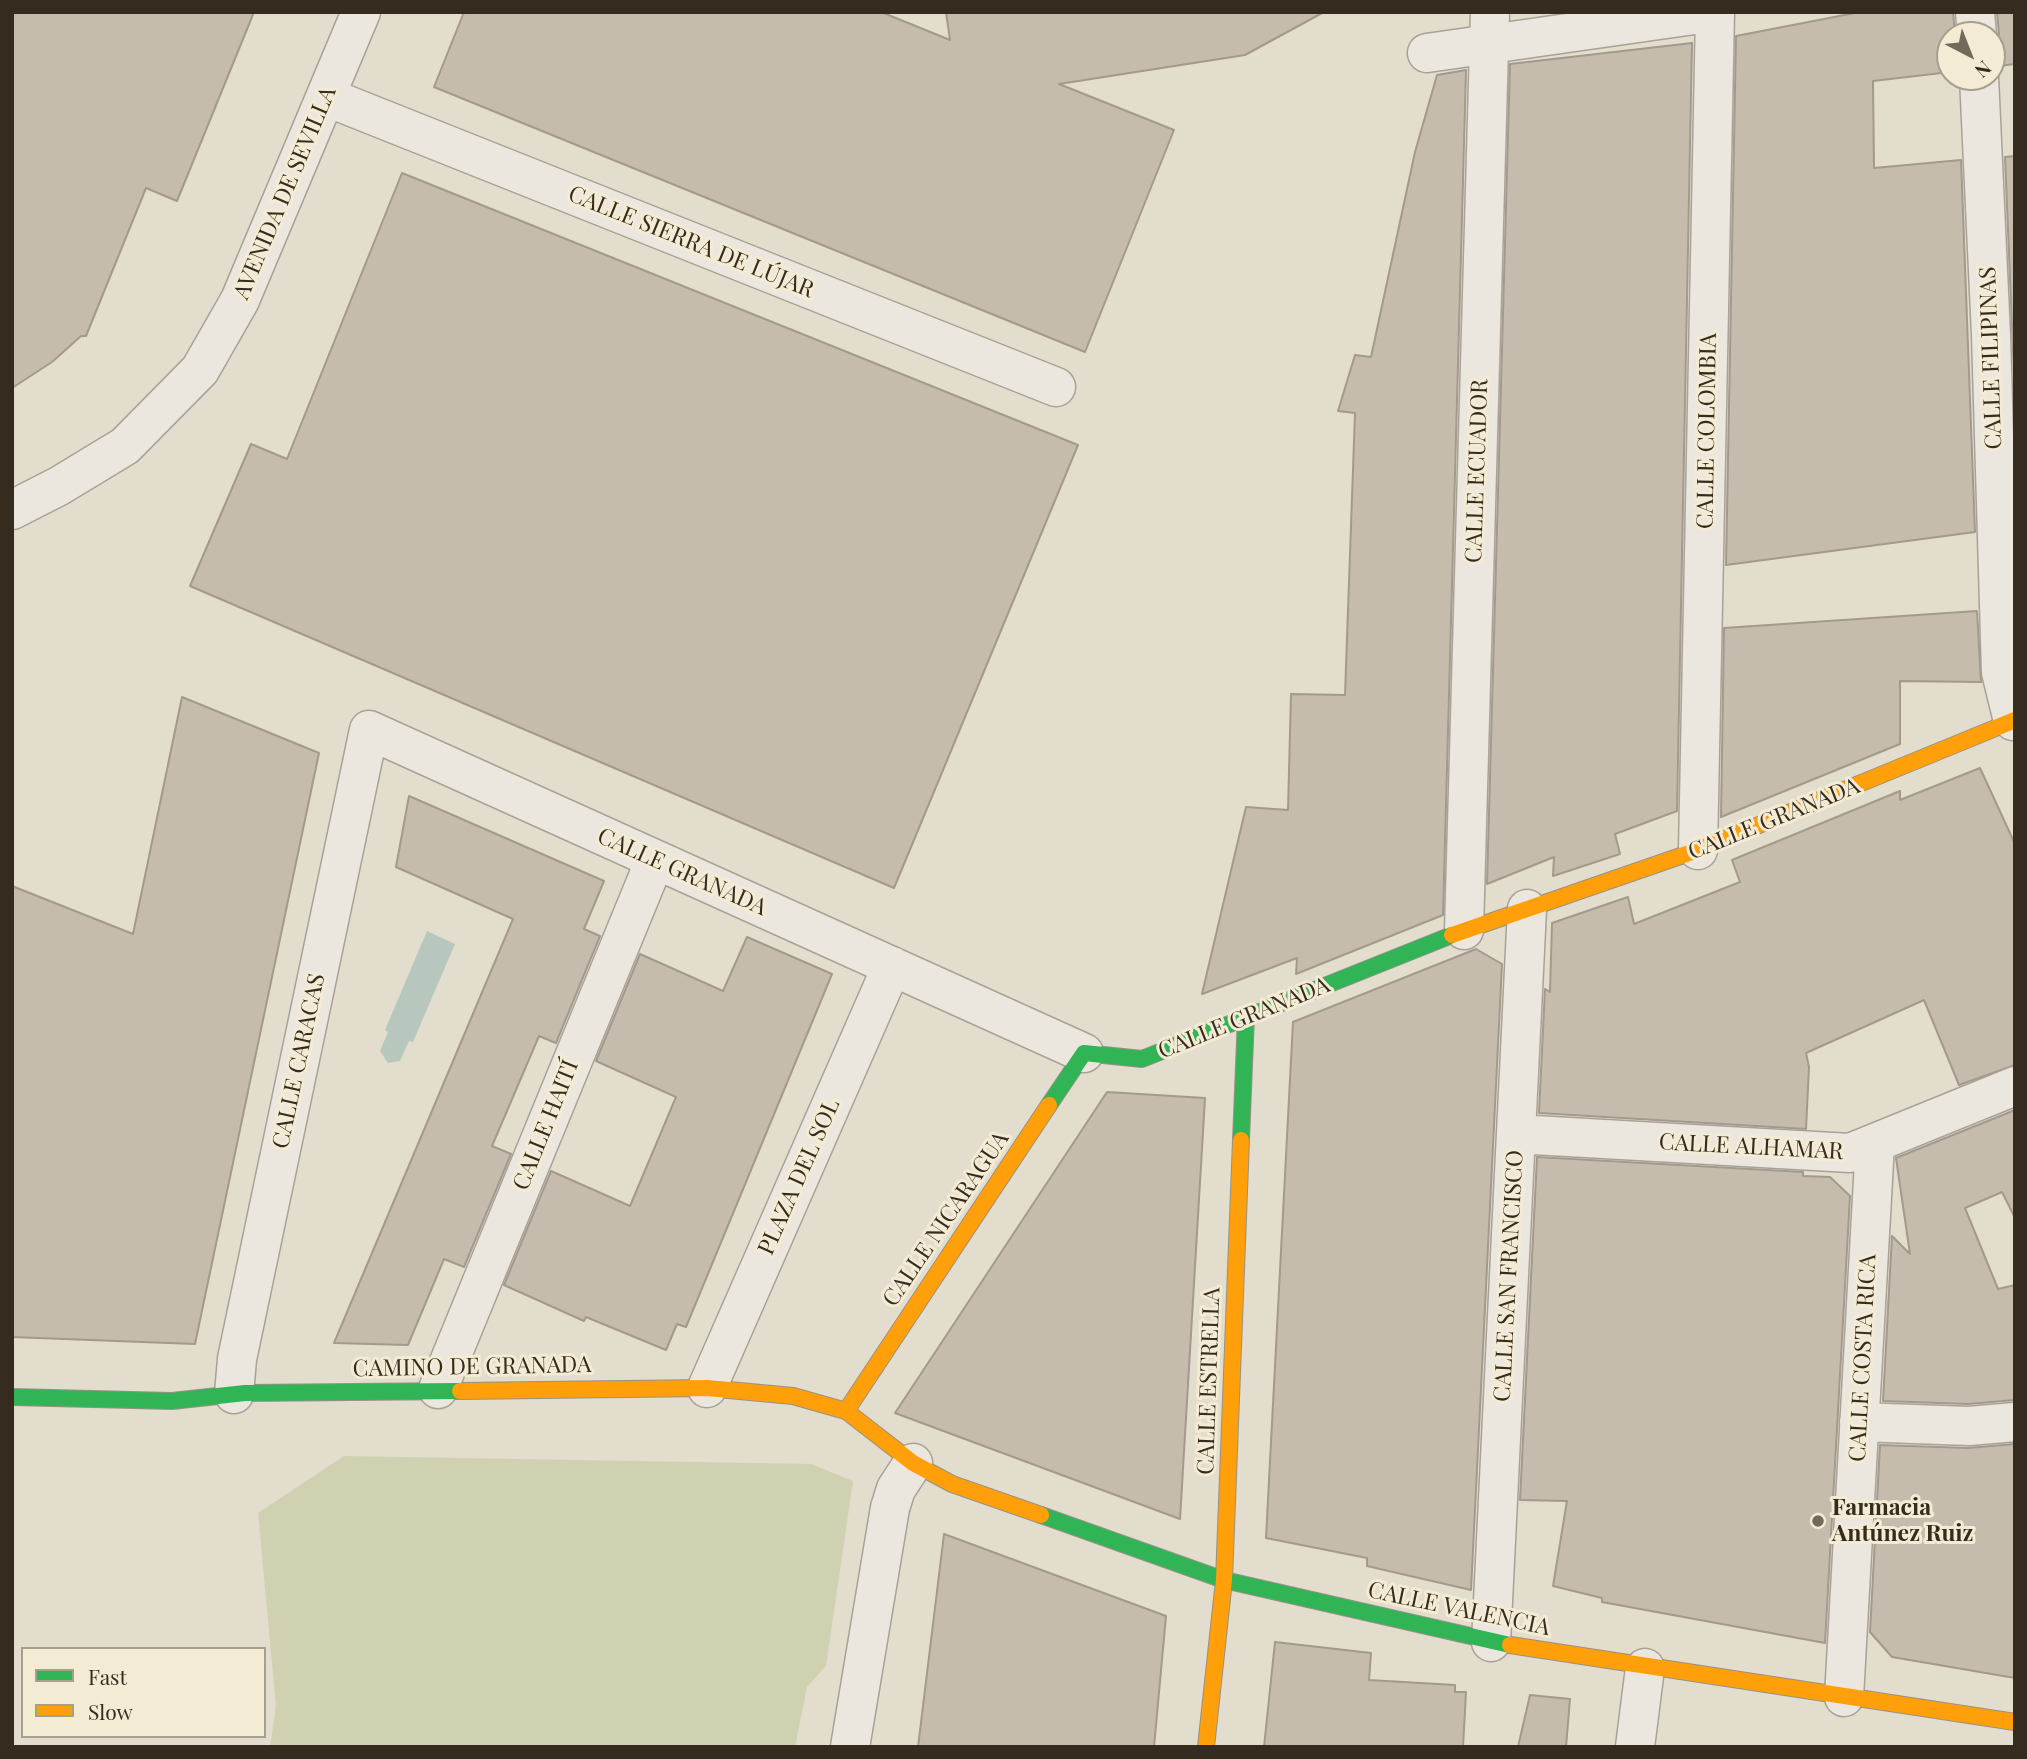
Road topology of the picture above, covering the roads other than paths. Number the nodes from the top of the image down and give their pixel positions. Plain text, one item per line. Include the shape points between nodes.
1 (361, 12) edge
2 (1715, 12) edge
3 (1490, 28) edge
4 (1427, 52) dead end
5 (1980, 91) edge
6 (327, 96) junction
7 (1055, 387) dead end
8 (12, 510) edge
9 (2014, 722) edge
10 (369, 730) joint
11 (1699, 850) junction
12 (655, 860) junction
13 (1527, 909) junction
14 (1464, 930) junction
15 (892, 966) junction
16 (1247, 1016) junction
17 (1084, 1053) junction
18 (2015, 1086) edge
19 (1516, 1135) junction
20 (1875, 1144) junction
21 (707, 1388) junction
22 (438, 1389) junction
23 (233, 1394) junction
24 (12, 1397) edge
25 (846, 1411) junction
26 (1859, 1422) junction
27 (2015, 1422) edge
28 (913, 1463) junction
29 (1224, 1580) junction
30 (1491, 1642) junction
31 (1645, 1668) junction
32 (1844, 1698) junction
33 (2015, 1722) edge
34 (850, 1747) edge
35 (1206, 1747) edge
36 (1635, 1747) edge

1 - 6 street, AVENIDA DE SEVILLA
2 - 3 street
2 - 11 street, CALLE COLOMBIA
3 - 4 street
3 - 14 street, CALLE ECUADOR
5 - 9 street, CALLE FILIPINAS via 2001,672
6 - 7 street, CALLE SIERRA DE LÚJAR
6 - 8 street, AVENIDA DE SEVILLA via 240,300 200,370 125,446
9 - 11 street, CALLE GRANADA
10 - 12 street, CALLE GRANADA
10 - 23 street, CALLE CARACAS
11 - 13 street, CALLE GRANADA
12 - 15 street, CALLE GRANADA
12 - 22 street, CALLE HAITÍ
13 - 14 street, CALLE GRANADA
13 - 19 street, CALLE SAN FRANCISCO
14 - 16 street, CALLE GRANADA
15 - 17 street, CALLE GRANADA
15 - 21 street, PLAZA DEL SOL
16 - 17 street, CALLE GRANADA via 1142,1059
16 - 29 street, CALLE ESTRELLA
17 - 25 street, CALLE NICARAGUA
18 - 20 street, CALLE ALHAMAR
19 - 20 street, CALLE ALHAMAR via 1850,1153
19 - 30 street, CALLE SAN FRANCISCO
20 - 26 street, CALLE COSTA RICA
21 - 22 street, CAMINO DE GRANADA
21 - 25 street, CAMINO DE GRANADA via 793,1396
22 - 23 street, CAMINO DE GRANADA
23 - 24 street, CAMINO DE GRANADA via 172,1402
25 - 28 street, CAMINO DE GRANADA
26 - 27 street via 1969,1426
26 - 32 street, CALLE COSTA RICA
28 - 29 street, CALLE VALENCIA via 952,1483
28 - 34 street via 890,1508
29 - 30 street, CALLE VALENCIA
29 - 35 street, CALLE ESTRELLA
30 - 31 street, CALLE VALENCIA
31 - 32 street, CALLE VALENCIA
31 - 36 street
32 - 33 street, CALLE VALENCIA

